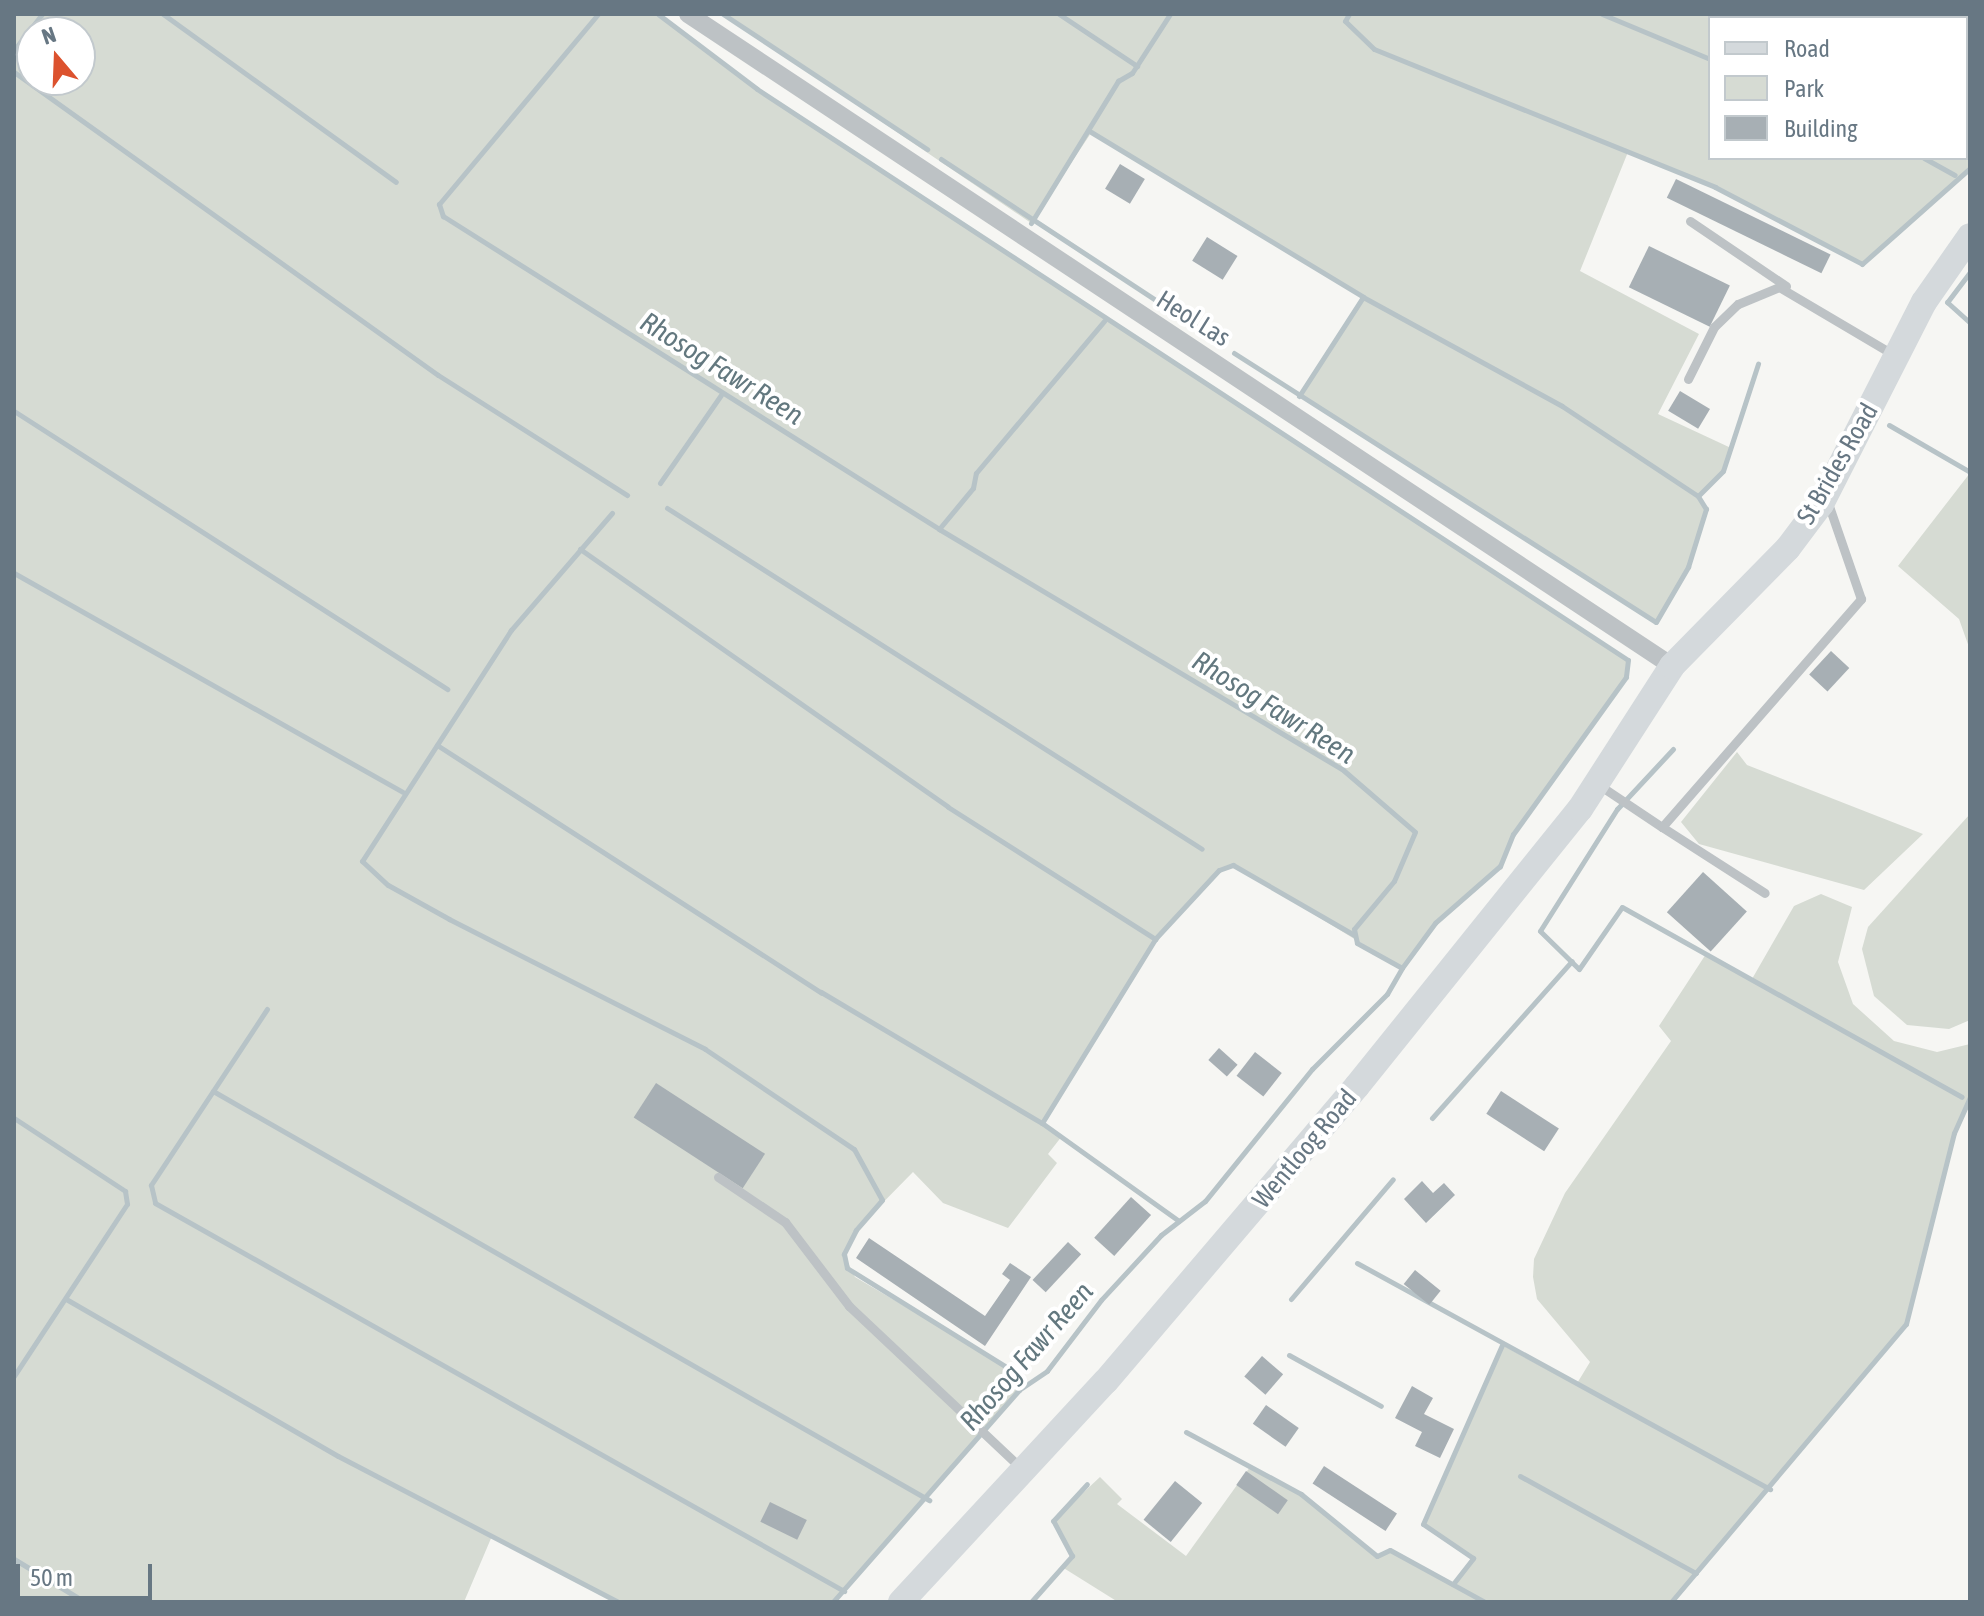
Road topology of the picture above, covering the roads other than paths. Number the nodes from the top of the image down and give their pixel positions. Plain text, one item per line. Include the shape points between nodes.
1 (688, 14) edge
2 (1690, 221) dead end
3 (1970, 236) edge
4 (1792, 290) junction
5 (1897, 356) junction
6 (1688, 379) dead end
7 (1825, 497) junction
8 (1672, 666) junction
9 (1596, 783) junction
10 (1662, 827) junction
11 (1765, 893) dead end
12 (718, 1177) dead end
13 (1024, 1470) junction
14 (901, 1602) edge

1 - 8 street, Heol Las
2 - 4 lane
3 - 5 main road, St Brides Road
4 - 5 lane
4 - 6 lane via 1779,287 1738,304 1714,327
5 - 7 main road, St Brides Road
7 - 8 main road, St Brides Road via 1725,619
7 - 10 lane via 1849,548 1861,599
8 - 9 main road, Wentloog Road
9 - 10 lane
9 - 13 main road, Wentloog Road via 1468,955
10 - 11 lane
12 - 13 lane via 785,1222 849,1306 973,1428
13 - 14 main road, Wentloog Road

